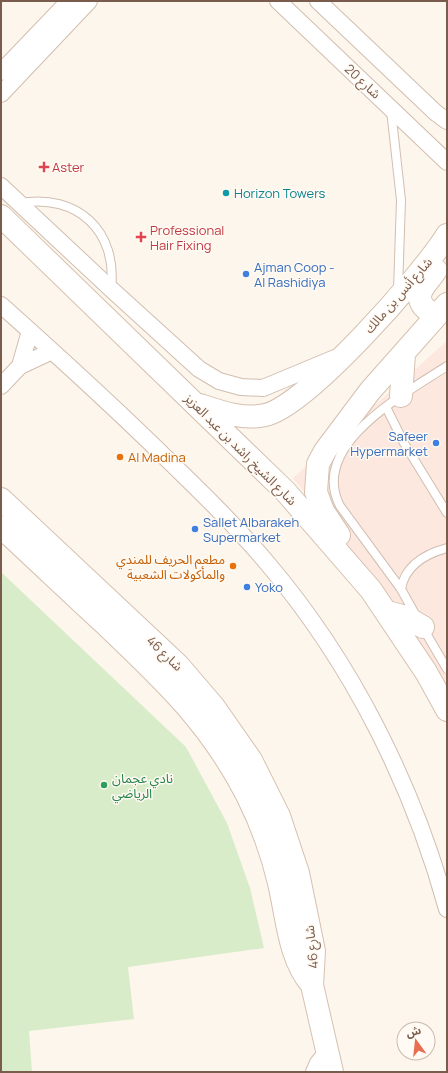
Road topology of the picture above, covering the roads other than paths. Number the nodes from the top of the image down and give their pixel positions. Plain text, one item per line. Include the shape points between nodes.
1 (69, 1) edge
2 (89, 1) edge
3 (278, 1) edge
4 (318, 1) edge
5 (1, 72) edge
6 (1, 94) edge
7 (423, 101) junction
8 (390, 108) junction
9 (402, 118) junction
10 (447, 121) edge
11 (447, 162) edge
12 (1, 186) edge
13 (20, 203) junction
14 (1, 216) edge
15 (444, 240) edge
16 (111, 289) junction
17 (397, 296) junction
18 (1, 305) edge
19 (444, 308) edge
20 (30, 331) junction
21 (52, 351) junction
22 (346, 354) junction
23 (404, 354) junction
24 (20, 366) junction
25 (447, 366) edge
26 (1, 386) edge
27 (394, 402) junction
28 (197, 405) junction
29 (1, 499) edge
30 (447, 513) edge
31 (1, 527) edge
32 (447, 548) edge
33 (372, 590) junction
34 (400, 590) junction
35 (387, 612) junction
36 (423, 627) junction
37 (447, 669) edge
38 (447, 710) edge
39 (447, 909) edge
40 (312, 985) junction
41 (330, 1062) edge
42 (314, 1072) edge

1 - 5 street
2 - 6 street
3 - 8 street, شارع 20
4 - 7 street, شارع 20
7 - 9 street via 415,113
7 - 10 street, شارع 20
8 - 9 street, شارع 20
8 - 17 lane via 401,200
9 - 11 street, شارع 20
12 - 13 street
13 - 16 street
13 - 16 lane via 47,200 61,203 85,216 95,225 103,236 110,256
14 - 28 main road, شارع الشيخ راشد بن عبد العزيز
15 - 17 main road, شارع أنس بن مالك
15 - 19 main road via 436,269 420,292 424,308 430,311
16 - 22 street via 199,369 230,385 263,388
17 - 22 main road, شارع أنس بن مالك
18 - 20 street
19 - 23 main road
20 - 21 street
20 - 24 street
21 - 24 street
21 - 39 street via 121,414 237,529 299,604 349,679 388,754 420,824
22 - 28 main road, شارع أنس بن مالك via 279,411 266,415 238,416
23 - 27 main road
23 - 33 main road via 370,391 318,464 316,492 323,511
24 - 26 street
25 - 27 lane
27 - 30 lane via 404,442
27 - 34 lane via 349,441 336,470 333,488 340,506
28 - 33 main road, شارع الشيخ راشد بن عبد العزيز via 286,492
29 - 40 main road, شارع 46 via 178,665 234,733 266,788 298,873 312,940
31 - 40 main road, شارع 46 via 160,676 195,715 234,770 260,824 279,881 294,955 304,977
32 - 34 lane via 422,557 404,576
33 - 35 main road, شارع الشيخ راشد بن عبد العزيز
34 - 36 lane
35 - 36 main road via 406,616
35 - 38 main road, شارع الشيخ راشد بن عبد العزيز
36 - 37 lane
40 - 41 main road
41 - 42 street via 318,1063

